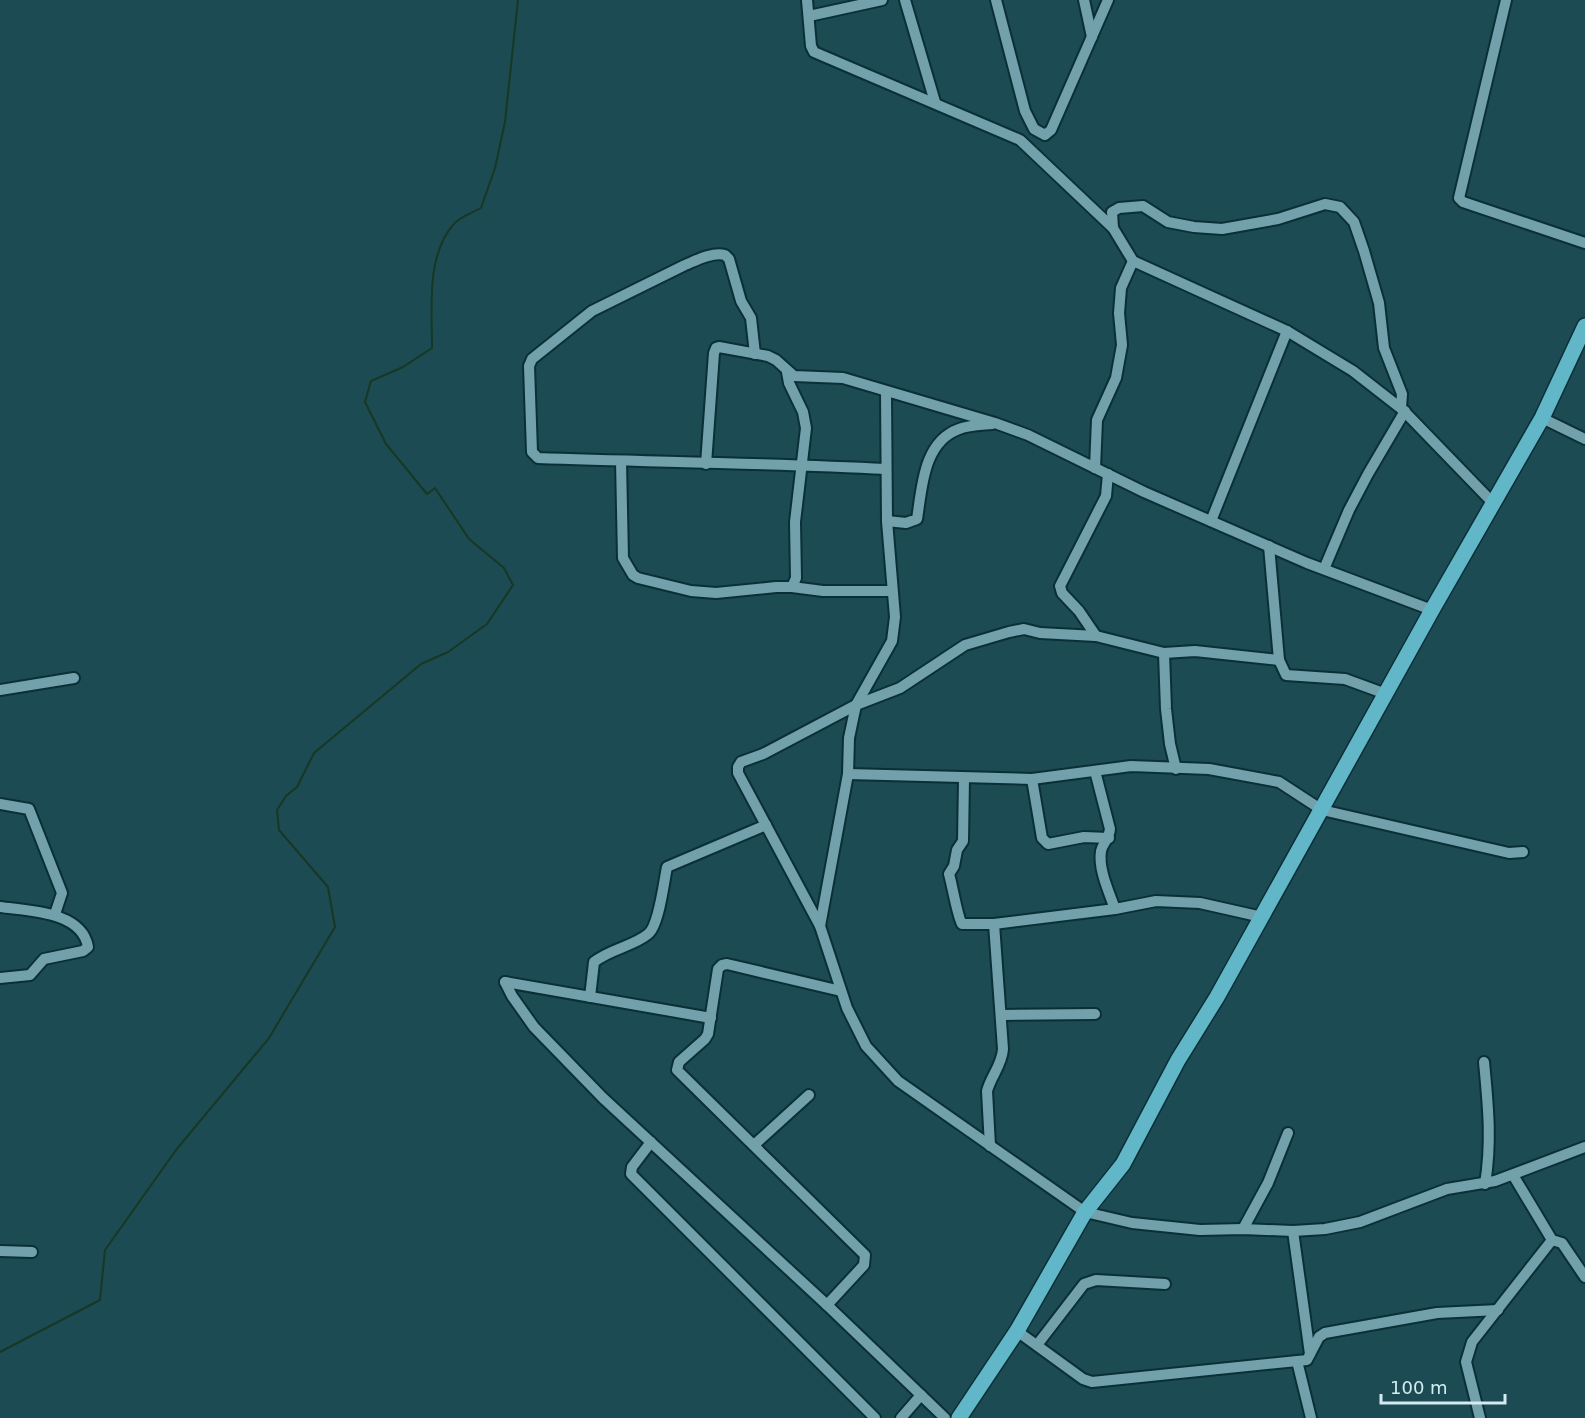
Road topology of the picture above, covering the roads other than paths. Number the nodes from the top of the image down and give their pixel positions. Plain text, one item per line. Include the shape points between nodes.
1 (807, 0) edge
2 (882, 0) edge
3 (905, 0) edge
4 (996, 0) edge
5 (1084, 0) edge
6 (1108, 0) edge
7 (1506, 0) edge
8 (808, 16) junction
9 (1092, 37) junction
10 (935, 102) junction
11 (1113, 228) junction
12 (1585, 243) edge
13 (1132, 261) junction
14 (1287, 331) junction
15 (1583, 335) edge
16 (755, 354) junction
17 (787, 372) junction
18 (886, 393) junction
19 (1403, 409) junction
20 (1542, 418) junction
21 (995, 423) junction
22 (1585, 439) edge
23 (621, 461) junction
24 (706, 464) junction
25 (801, 465) junction
26 (1095, 468) junction
27 (886, 469) junction
28 (1108, 474) junction
29 (1125, 483) junction
30 (1106, 496) junction
31 (1493, 504) junction
32 (887, 521) junction
33 (1211, 521) junction
34 (1269, 546) junction
35 (1324, 569) junction
36 (792, 587) junction
37 (892, 591) junction
38 (1432, 610) junction
39 (1096, 636) junction
40 (1164, 653) junction
41 (1279, 660) junction
42 (74, 678) dead end
43 (0, 690) edge
44 (1386, 694) junction
45 (856, 705) junction
46 (1176, 769) junction
47 (1095, 771) junction
48 (848, 774) junction
49 (964, 778) junction
50 (1032, 779) junction
51 (0, 804) edge
52 (1322, 810) junction
53 (766, 825) junction
54 (1109, 838) junction
55 (1523, 852) dead end
56 (0, 908) edge
57 (1115, 909) junction
58 (55, 914) junction
59 (1262, 917) junction
60 (994, 924) junction
61 (819, 926) junction
62 (0, 978) edge
63 (841, 991) junction
64 (590, 997) junction
65 (1095, 1014) dead end
66 (1002, 1015) junction
67 (711, 1018) junction
68 (1484, 1062) dead end
69 (809, 1095) dead end
70 (1288, 1133) dead end
71 (651, 1142) junction
72 (754, 1144) junction
73 (990, 1146) junction
74 (1585, 1147) edge
75 (1513, 1175) junction
76 (1485, 1184) junction
77 (1085, 1212) junction
78 (1243, 1228) junction
79 (1293, 1231) junction
80 (1552, 1240) junction
81 (0, 1251) edge
82 (32, 1252) dead end
83 (1585, 1277) edge
84 (1165, 1284) dead end
85 (827, 1305) junction
86 (1498, 1310) junction
87 (1017, 1331) junction
88 (1036, 1345) junction
89 (1310, 1354) junction
90 (1297, 1361) junction
91 (921, 1395) junction
92 (875, 1418) edge
93 (901, 1418) edge
94 (945, 1418) edge
95 (959, 1418) edge
96 (1311, 1418) edge
97 (1480, 1418) edge

1 - 8 street
2 - 8 street
3 - 10 street
4 - 9 street via 1025,111 1034,129 1045,135 1051,130
5 - 9 street
6 - 9 street
7 - 12 street via 1459,198
8 - 10 street via 814,52
10 - 11 street via 1020,140
11 - 13 street
11 - 19 street via 1112,212 1119,208 1143,206 1168,222 1222,229 1278,219 1325,204 1340,207 1354,222 1364,251 1379,303 1384,348 1402,394
13 - 14 street
13 - 26 street via 1121,288 1122,345 1116,378 1097,420
14 - 19 street via 1353,371
14 - 33 street
15 - 20 main road
16 - 17 street via 776,360
16 - 23 street via 751,318 741,301 729,259 720,254 685,265 592,311 532,359 529,366 534,456
16 - 24 street via 716,348
17 - 18 street via 794,376 843,378
17 - 25 street via 806,428
18 - 21 street
18 - 27 street
19 - 31 street
19 - 35 street via 1349,510
20 - 22 street
20 - 31 main road
21 - 26 street
21 - 32 street via 959,429 941,440 926,466 917,519 906,524
23 - 24 street
23 - 36 street via 623,558 633,574 681,589 716,593
24 - 25 street
25 - 27 street
25 - 36 street via 795,522 796,578
26 - 28 street
27 - 32 street
28 - 29 street
28 - 30 street
29 - 30 street
29 - 33 street
30 - 39 street via 1060,586
31 - 38 main road
32 - 37 street
33 - 34 street
34 - 35 street
34 - 41 street
35 - 38 street
36 - 37 street
37 - 45 street via 892,641
38 - 44 main road
39 - 40 street
39 - 45 street via 1024,629 988,637 965,645 900,688
40 - 41 street via 1195,651
40 - 46 street via 1166,709
41 - 44 street via 1286,675 1345,679
42 - 43 street
44 - 52 main road
45 - 48 street via 849,738
45 - 53 street via 741,762 738,773
46 - 47 street via 1131,766
46 - 52 street via 1270,779
47 - 50 street
47 - 54 street
48 - 49 street
48 - 61 street
49 - 50 street
49 - 60 street via 963,841 949,874 959,921 967,925
50 - 54 street via 1042,838 1047,844 1084,837
51 - 58 street via 29,809 62,893
52 - 55 street
52 - 59 main road
53 - 61 street
53 - 64 street via 668,867 655,925 649,934 594,962
54 - 57 street via 1101,847 1100,859
56 - 58 street
57 - 59 street via 1172,901
57 - 60 street
58 - 62 street via 81,932 88,947 44,959 30,975
59 - 77 main road via 1178,1060 1123,1164
60 - 66 street
61 - 63 street
63 - 67 street via 722,965 718,969
63 - 73 street via 866,1046 881,1064 898,1081
64 - 67 street
64 - 71 street via 505,982 540,1033
65 - 66 street
66 - 73 street via 1003,1057 987,1091
67 - 72 street via 705,1039 679,1062 677,1071
68 - 76 street via 1490,1131
69 - 72 street
70 - 78 street via 1268,1183
71 - 85 street
71 - 92 street via 631,1174
72 - 85 street via 865,1255 864,1264
73 - 77 street
74 - 75 street
75 - 76 street
75 - 80 street
76 - 79 street via 1447,1189 1360,1222
77 - 78 street via 1161,1227
77 - 87 main road
78 - 79 street
79 - 89 street
80 - 83 street via 1562,1243
80 - 86 street
81 - 82 street
84 - 88 street via 1096,1280 1084,1284
85 - 91 street
86 - 89 street via 1437,1313 1325,1333
86 - 97 street via 1472,1342 1466,1362
87 - 88 street
87 - 95 main road
88 - 90 street via 1092,1382
89 - 90 street via 1307,1360
90 - 96 street
91 - 93 street
91 - 94 street

